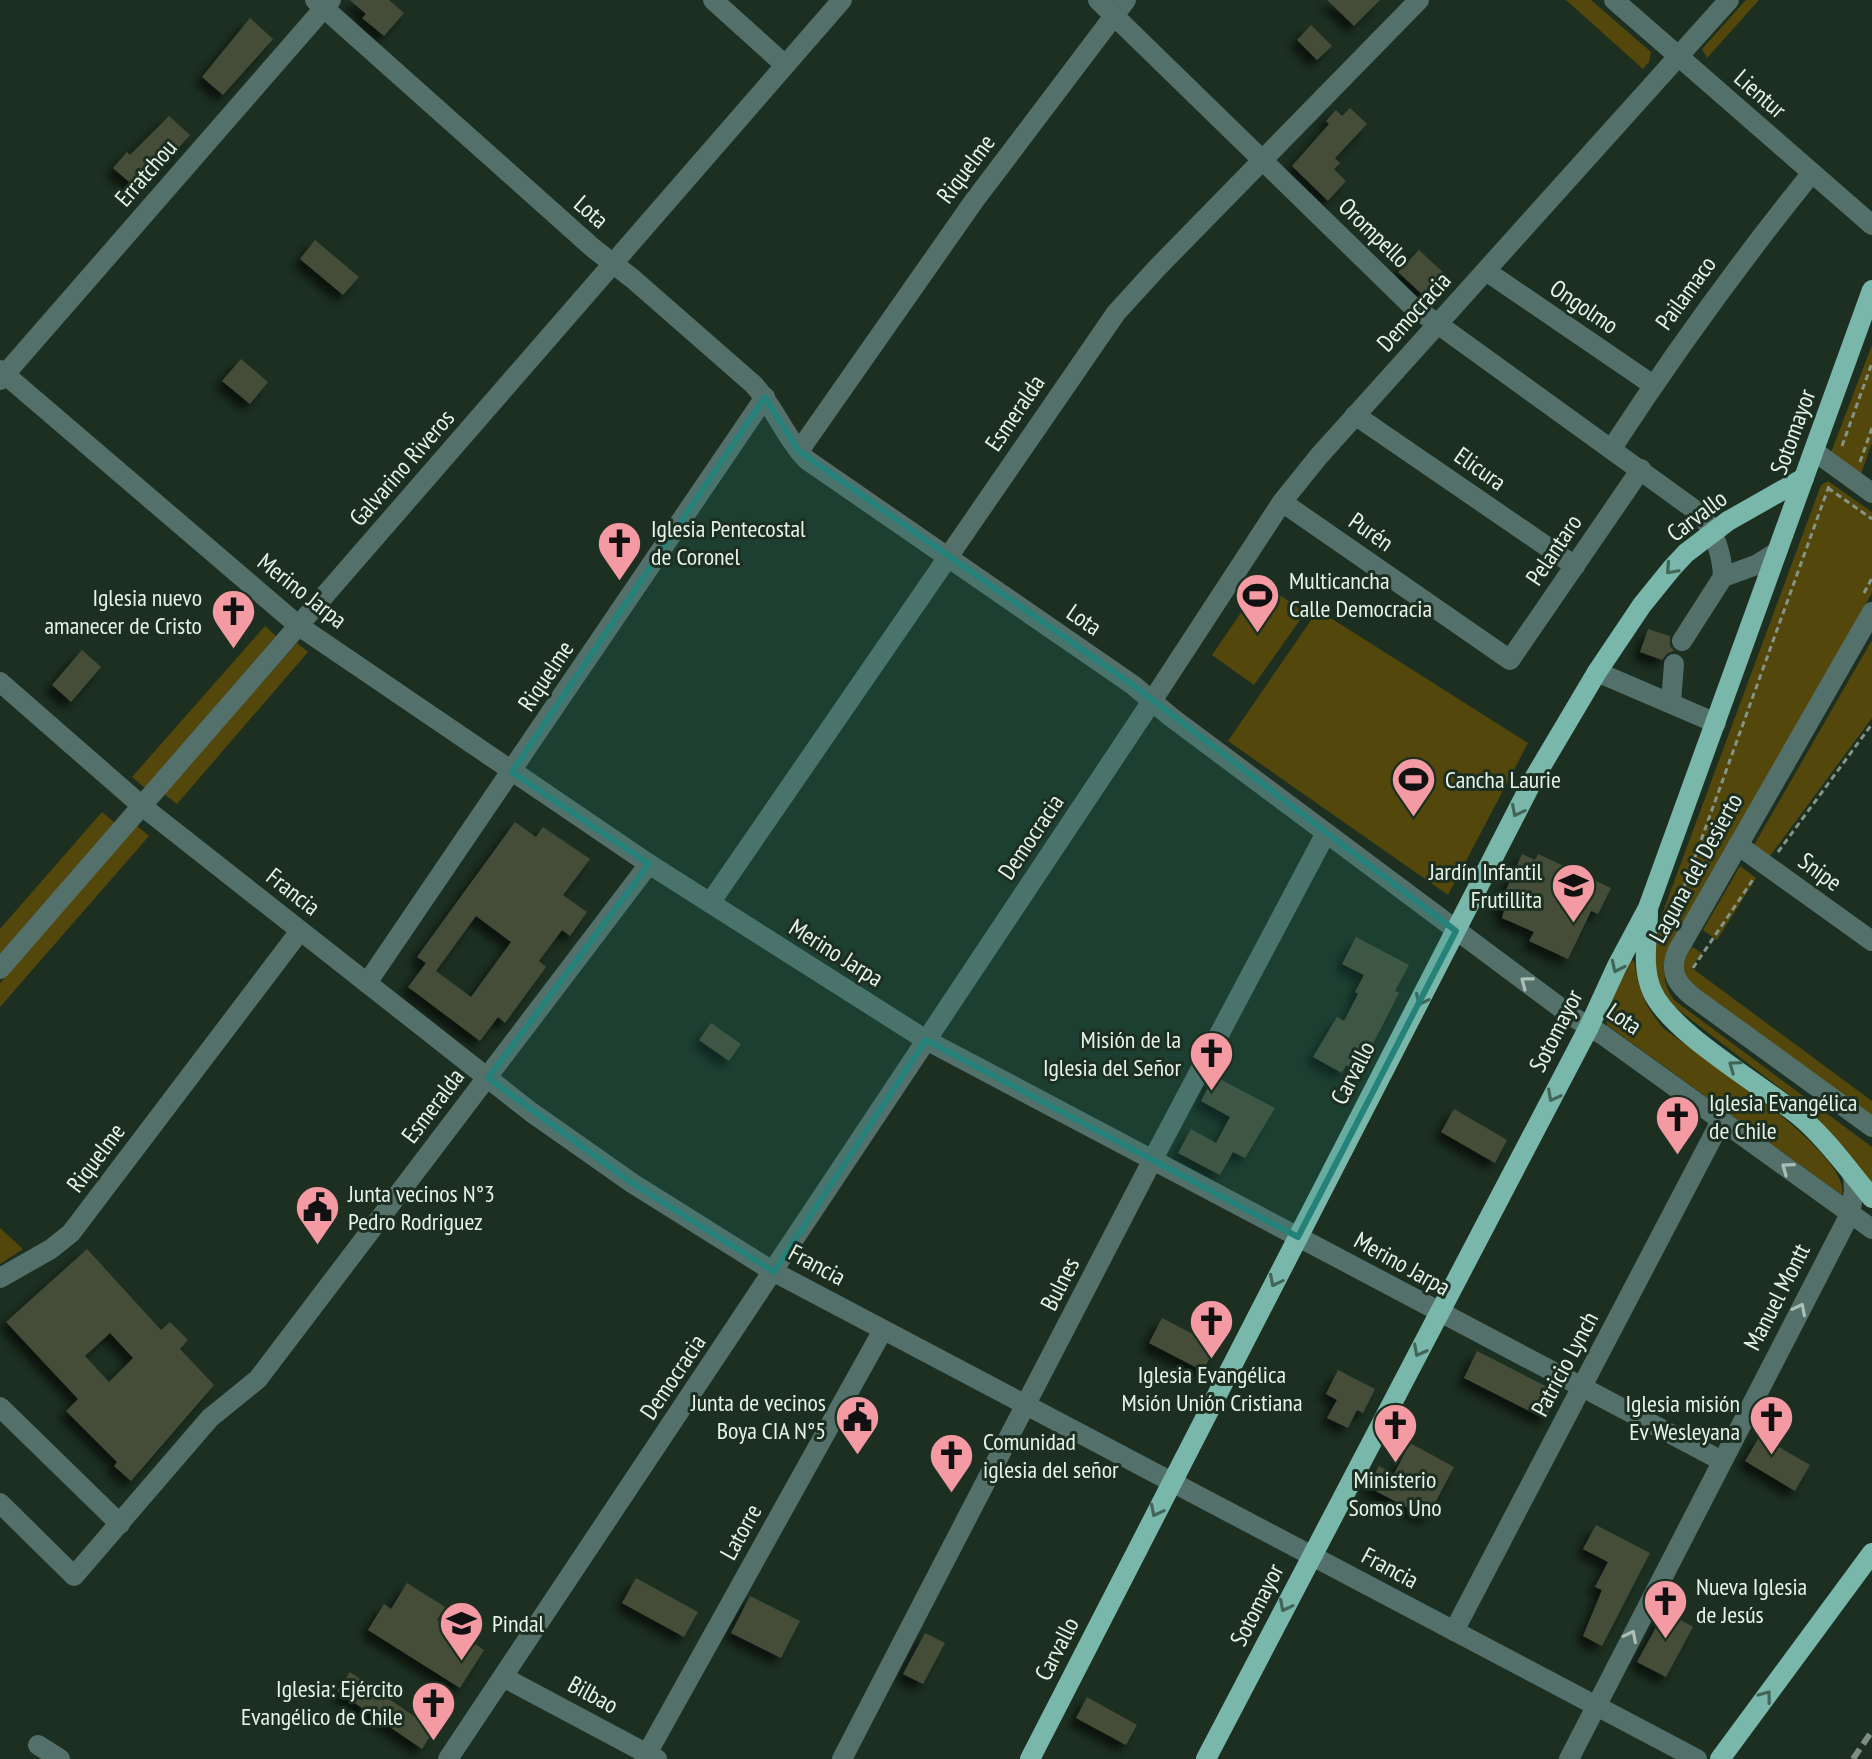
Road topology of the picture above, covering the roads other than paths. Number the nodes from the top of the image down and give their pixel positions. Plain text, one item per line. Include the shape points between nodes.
1 (713, 0) edge
2 (842, 0) edge
3 (1098, 0) edge
4 (1419, 0) edge
5 (1614, 0) edge
6 (1729, 0) edge
7 (323, 3) edge
8 (1120, 7) edge
9 (1678, 57) junction
10 (785, 65) junction
11 (1263, 160) junction
12 (1811, 174) junction
13 (1872, 225) edge
14 (613, 264) junction
15 (1486, 271) junction
16 (1872, 290) edge
17 (1437, 325) junction
18 (2, 374) edge
19 (1653, 385) junction
20 (765, 397) junction
21 (1355, 415) junction
22 (1612, 448) junction
23 (799, 451) junction
24 (1814, 451) junction
25 (1641, 469) junction
26 (1804, 478) junction
27 (1862, 480) edge
28 (1282, 502) junction
29 (1713, 531) junction
30 (1777, 552) junction
31 (947, 558) junction
32 (1575, 566) junction
33 (1723, 577) junction
34 (1872, 612) edge
35 (299, 626) junction
36 (1682, 641) dead end
37 (1510, 660) joint
38 (1674, 664) dead end
39 (1597, 672) junction
40 (0, 682) edge
41 (1152, 701) junction
42 (1671, 702) junction
43 (1716, 723) junction
44 (512, 772) junction
45 (142, 806) junction
46 (1326, 833) junction
47 (1738, 845) junction
48 (649, 864) junction
49 (710, 903) junction
50 (1648, 908) junction
51 (300, 931) junction
52 (1456, 931) junction
53 (1871, 938) edge
54 (0, 969) edge
55 (367, 983) junction
56 (1589, 1027) junction
57 (926, 1040) junction
58 (488, 1078) junction
59 (1721, 1121) junction
60 (1872, 1127) edge
61 (1153, 1159) junction
62 (1853, 1175) junction
63 (1872, 1198) edge
64 (1850, 1214) junction
65 (1872, 1229) edge
66 (1298, 1237) junction
67 (774, 1272) junction
68 (0, 1278) edge
69 (1439, 1313) junction
70 (883, 1330) junction
71 (1582, 1389) junction
72 (1026, 1405) junction
73 (0, 1407) edge
74 (1722, 1461) junction
75 (1171, 1482) junction
76 (0, 1503) edge
77 (120, 1524) junction
78 (1872, 1553) edge
79 (1311, 1555) junction
80 (1454, 1631) junction
81 (503, 1677) junction
82 (1596, 1705) junction
83 (38, 1745) dead end
84 (649, 1757) edge
85 (60, 1759) edge
86 (448, 1759) edge
87 (842, 1759) edge
88 (1030, 1759) edge
89 (1206, 1759) edge
90 (1569, 1759) edge
91 (1697, 1759) edge
92 (1720, 1759) edge

1 - 10 street
2 - 10 street, Galvarino Riveros
3 - 8 street, Orompello
4 - 11 street, Esmeralda
5 - 9 street, Lientur
6 - 9 street, Democracia
7 - 14 street, Lota
7 - 18 street, Erratchou
8 - 11 street, Orompello
8 - 23 street, Riquelme via 974,201
9 - 12 street, Lientur
9 - 15 street, Democracia
10 - 14 street, Galvarino Riveros
11 - 17 street, Orompello
11 - 31 street, Esmeralda via 1116,313
12 - 13 street, Lientur
12 - 19 street, Pailamaco
14 - 20 street, Lota
14 - 35 street, Galvarino Riveros
15 - 17 street, Democracia
15 - 19 street, Ongolmo
16 - 24 main road, Sotomayor
17 - 21 street, Democracia
17 - 22 street, Orompello
18 - 35 street, Merino Jarpa
19 - 22 street, Pailamaco
20 - 23 street, Lota
20 - 44 street, Riquelme
21 - 28 street, Democracia
21 - 32 street, Elicura
22 - 25 street, Orompello
23 - 31 street, Lota
24 - 26 main road, Sotomayor
24 - 27 street
25 - 29 street, Orompello via 1702,515
25 - 32 street, Pelantaro
26 - 29 main road, Carvallo
26 - 30 main road, Sotomayor
28 - 37 street, Purén
28 - 41 street, Democracia
29 - 33 street
29 -> 39 main road, Carvallo via 1658,585
30 - 33 street
30 - 43 main road, Sotomayor
31 - 41 street, Lota
31 - 49 street, Esmeralda
32 - 37 street, Pelantaro
33 - 36 street
34 - 47 street, Laguna del Desierto
35 - 44 street, Merino Jarpa
35 - 45 street, Galvarino Riveros
38 - 42 street
39 - 42 street
39 -> 52 main road, Carvallo via 1533,780
40 - 45 street, Francia
41 - 46 street, Lota
41 - 57 street, Democracia
42 - 43 street
43 - 50 main road, Sotomayor
44 - 48 street, Merino Jarpa
44 - 55 street, Riquelme
45 - 51 street, Francia
45 - 54 street, Galvarino Riveros
46 - 52 street, Lota
46 - 61 street, Bulnes
47 - 53 street, Snipe
47 - 60 street, Laguna del Desierto via 1677,952 1675,977 1693,997
48 - 49 street, Merino Jarpa
48 - 58 street, Esmeralda
49 - 57 street, Merino Jarpa
50 -> 56 main road, Sotomayor
62 -> 50 main road via 1807,1123 1662,1009 1646,966
51 - 55 street, Francia
51 - 68 street, Riquelme via 71,1233
56 -> 52 street, Lota
52 -> 66 main road, Carvallo
55 - 58 street, Francia
56 - 59 street, Lota
56 -> 69 main road, Sotomayor
57 - 61 street, Merino Jarpa
57 - 67 street, Democracia
58 - 67 street, Francia via 570,1141
58 - 77 street, Esmeralda via 258,1379 216,1412
64 -> 59 street, Lota
59 - 71 street, Patricio Lynch
61 - 66 street, Merino Jarpa
61 - 72 street, Bulnes
62 - 63 main road
62 - 64 street, Manuel Montt
64 - 65 street, Lota
74 -> 64 street, Manuel Montt
66 - 69 street, Merino Jarpa
66 -> 75 main road, Carvallo
67 - 70 street, Francia
67 - 81 street, Democracia
69 - 71 street, Merino Jarpa
69 -> 79 main road, Sotomayor
70 - 72 street, Francia
70 - 84 street, Latorre
71 - 74 street, Merino Jarpa
71 - 80 street, Patricio Lynch
72 - 75 street, Francia
72 - 87 street, Bulnes
73 - 77 street
82 -> 74 street, Manuel Montt
75 - 79 street, Francia
75 -> 88 main road, Carvallo
76 - 77 street, Esmeralda via 74,1576
92 -> 78 main road
79 - 80 street, Francia
79 -> 89 main road, Sotomayor
80 - 82 street, Francia
81 - 84 street, Bilbao
81 - 86 street, Democracia
82 - 90 street, Manuel Montt
82 - 91 street, Francia
83 - 85 street

